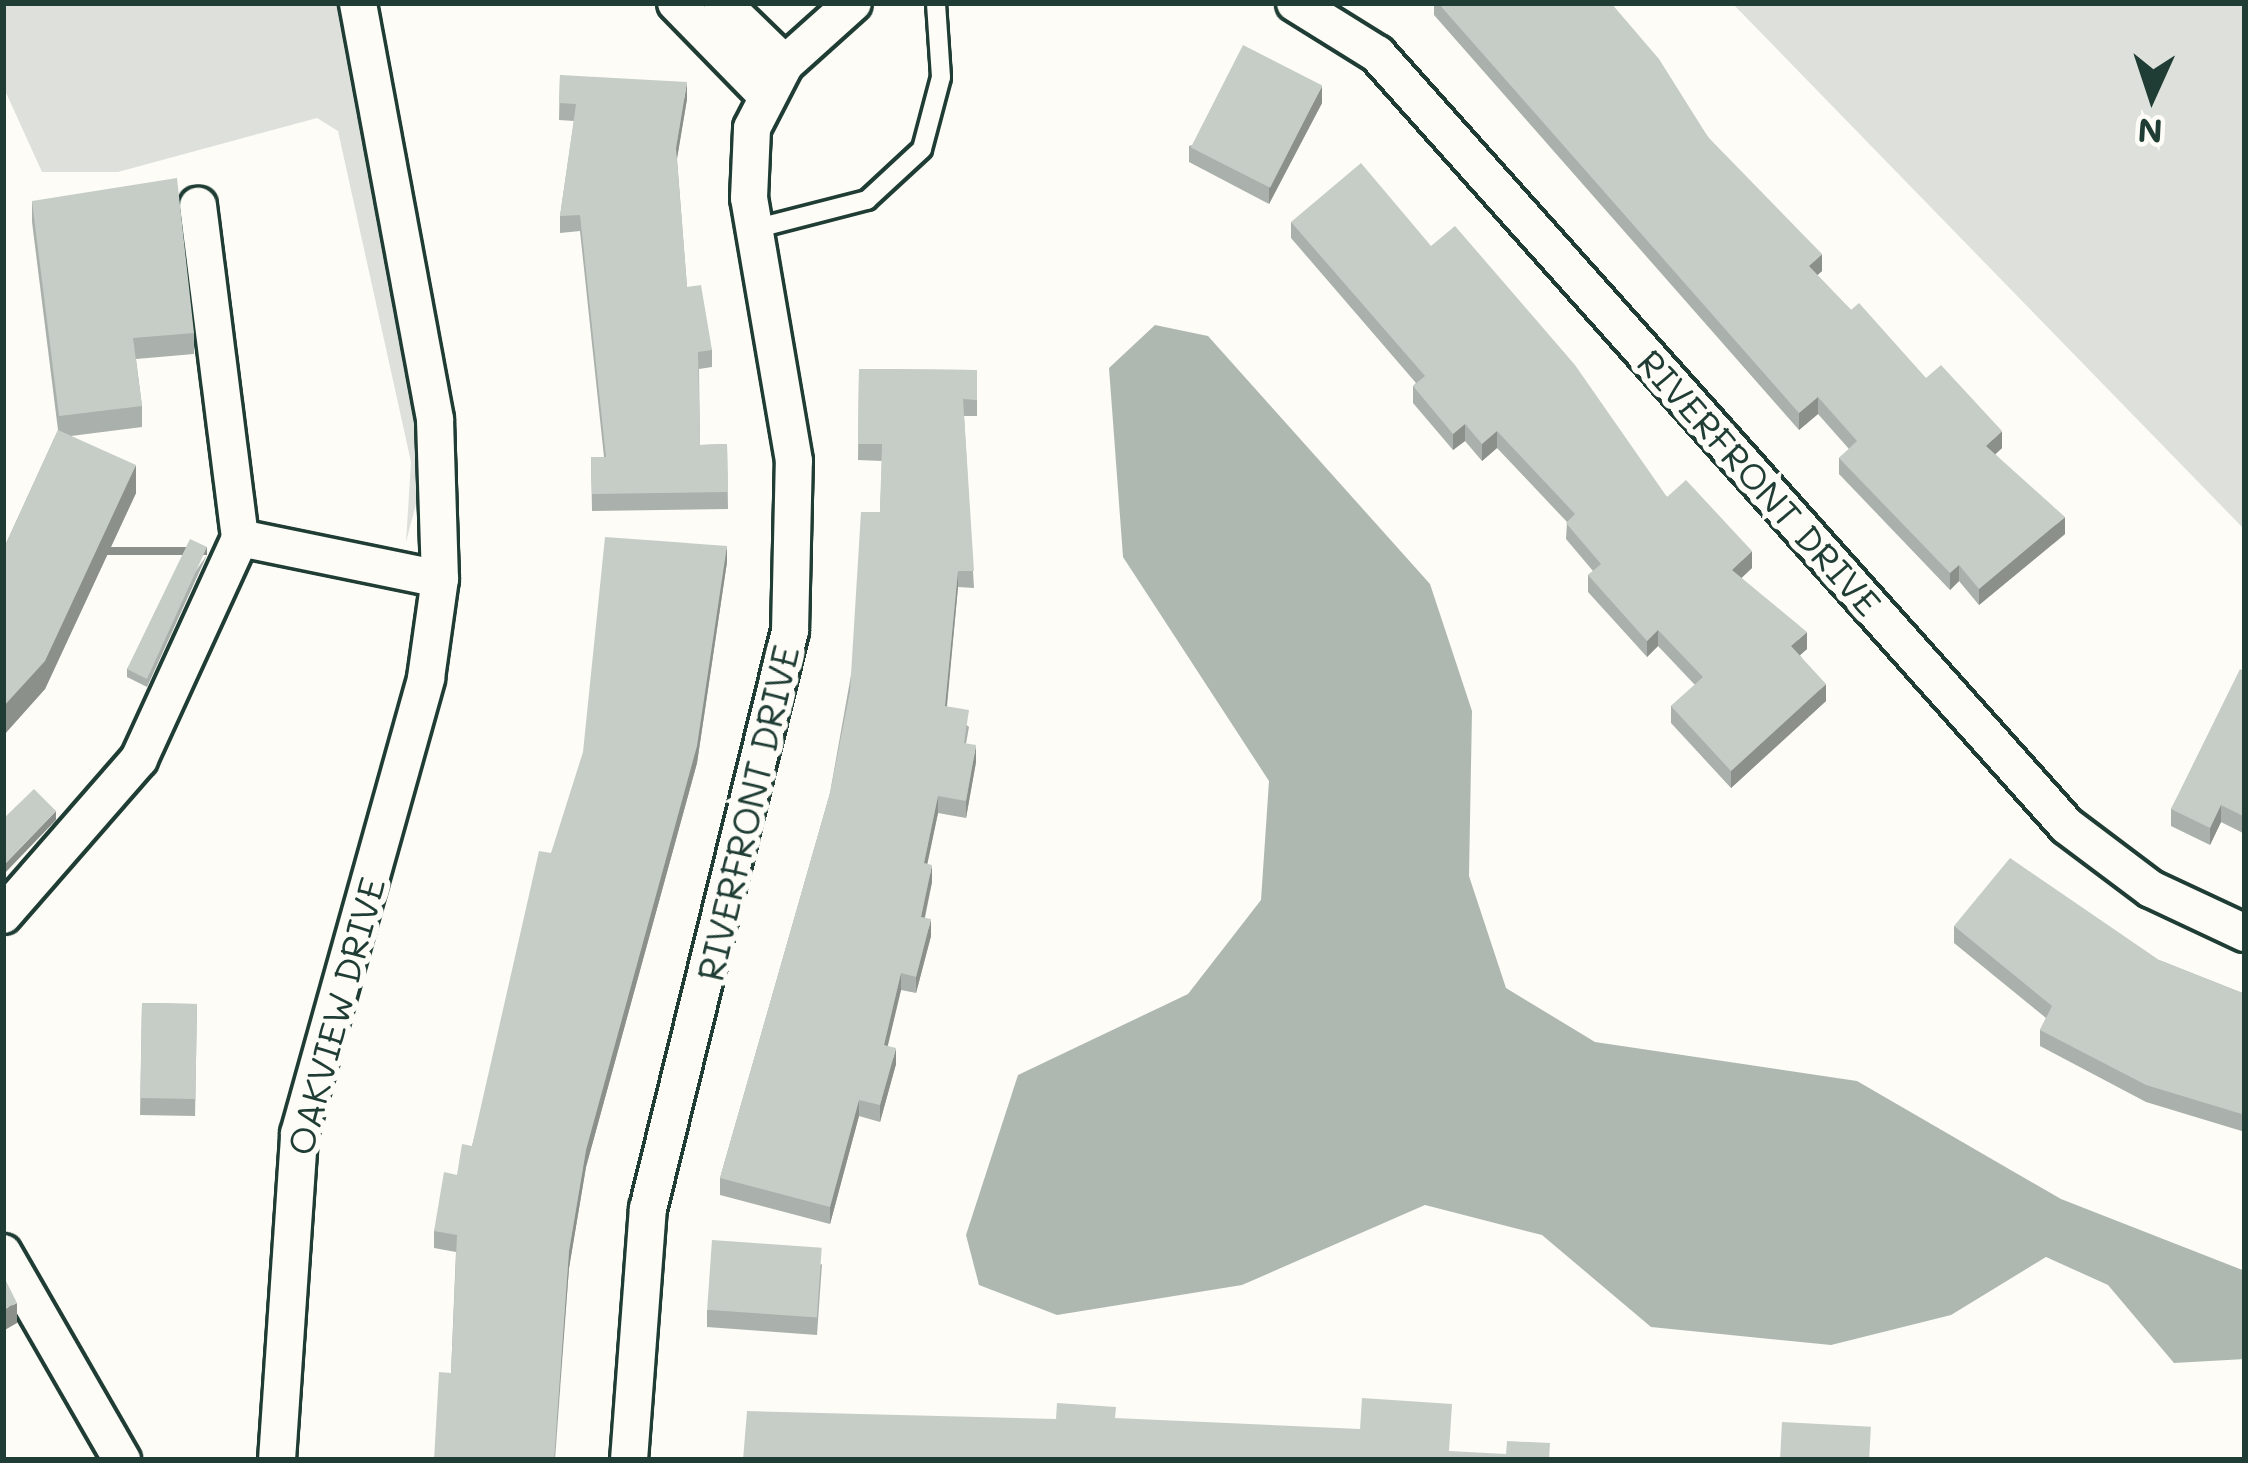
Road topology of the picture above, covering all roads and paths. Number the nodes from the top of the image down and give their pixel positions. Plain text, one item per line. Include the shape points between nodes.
1 (358, 3) edge
2 (676, 3) edge
3 (722, 3) edge
4 (853, 3) edge
5 (936, 3) edge
6 (1295, 3) edge
7 (809, 16) edge
8 (774, 78) junction
9 (198, 206) dead end
10 (754, 230) junction
11 (240, 538) junction
12 (440, 579) junction
13 (3, 915) edge
14 (2245, 932) edge
15 (3, 1253) edge
16 (122, 1460) edge
17 (277, 1460) edge
18 (629, 1460) edge

1 - 12 street, OAKVIEW DRIVE via 435,419
2 - 8 street
3 - 8 street
4 - 7 street
5 - 10 lane via 941,77 922,149 867,200
6 - 14 street, RIVERFRONT DRIVE via 1377,54 2067,826 2137,880
7 - 8 street
8 - 10 street, RIVERFRONT DRIVE via 752,128
9 - 11 street
10 - 18 street, RIVERFRONT DRIVE via 794,461 790,631 648,1209
11 - 12 street
11 - 13 street via 140,758
12 - 17 street, OAKVIEW DRIVE via 426,678 299,1134
15 - 16 street

